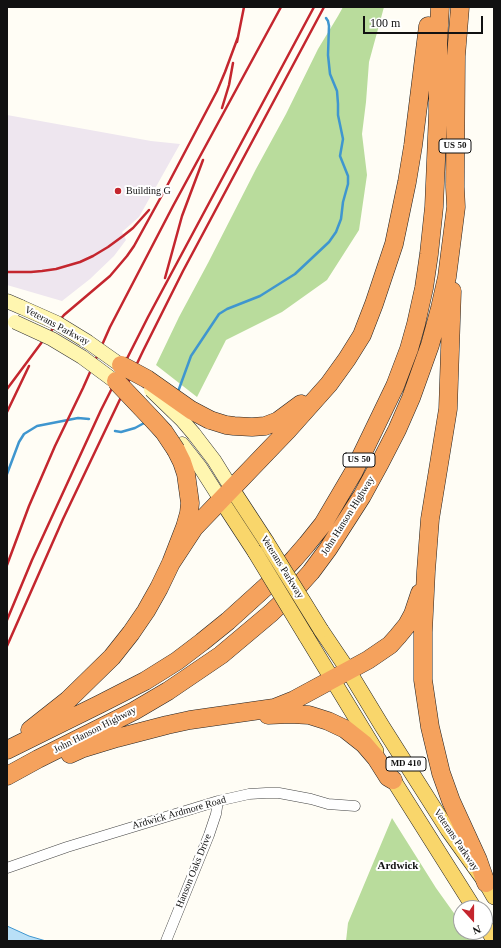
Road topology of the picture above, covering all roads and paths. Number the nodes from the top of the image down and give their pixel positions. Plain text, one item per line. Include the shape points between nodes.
1 (432, 7) edge
2 (440, 7) edge
3 (460, 7) edge
4 (456, 206) junction
5 (7, 301) edge
6 (374, 304) junction
7 (11, 320) edge
8 (118, 373) junction
9 (179, 447) junction
10 (227, 494) junction
11 (171, 562) junction
12 (426, 572) junction
13 (348, 670) junction
14 (332, 679) junction
15 (203, 718) junction
16 (7, 746) edge
17 (7, 750) edge
18 (12, 774) edge
19 (393, 780) junction
20 (218, 801) junction
21 (355, 806) dead end
22 (7, 868) edge
23 (490, 890) edge
24 (469, 900) edge
25 (166, 941) edge

1 - 6 highway via 401,214
2 - 17 highway, John Hanson Highway / US 50 via 434,207 424,288 411,343 395,386 353,473 323,524 294,559 202,642 145,681
3 - 4 highway, John Hanson Highway / US 50 via 456,56
4 - 12 highway via 448,409 430,519
4 - 18 highway, John Hanson Highway / US 50 via 447,277 440,308 411,398 362,496 311,572 254,628 191,676 134,710
5 - 8 main road, Veterans Parkway / MD 410, bridge via 57,324 88,342
6 - 8 highway, bridge via 344,356 322,385 278,421 265,426 234,426 210,420 147,379
6 - 10 highway via 362,335 329,384
7 - 8 main road, Veterans Parkway / MD 410, bridge
8 - 9 highway, bridge via 153,420
8 - 10 main road, Veterans Parkway / MD 410, bridge via 147,386 194,434 214,460
9 - 10 main road, Veterans Parkway / MD 410
9 - 11 highway via 190,503 185,527
10 - 11 highway via 194,528
10 - 13 main road, Veterans Parkway / MD 410, bridge via 266,541
10 - 14 main road, Veterans Parkway / MD 410, bridge via 254,552
11 - 16 highway via 146,611 112,657 68,700
12 - 13 highway via 407,625 390,645
12 - 23 highway via 423,680 430,727 451,801
13 - 14 highway
13 - 23 main road, Veterans Parkway / MD 410 via 448,830
14 - 15 highway via 274,708
14 - 19 main road, Veterans Parkway / MD 410
15 - 18 highway via 148,729 81,749 39,768
15 - 19 highway via 290,714 309,715 328,721 345,729 364,744 388,777
19 - 24 main road, Veterans Parkway / MD 410
20 - 21 street, Ardwick Ardmore Road via 249,794 278,793 328,804
20 - 22 street, Ardwick Ardmore Road via 67,846
20 - 25 street, Hanson Oaks Drive via 209,835

